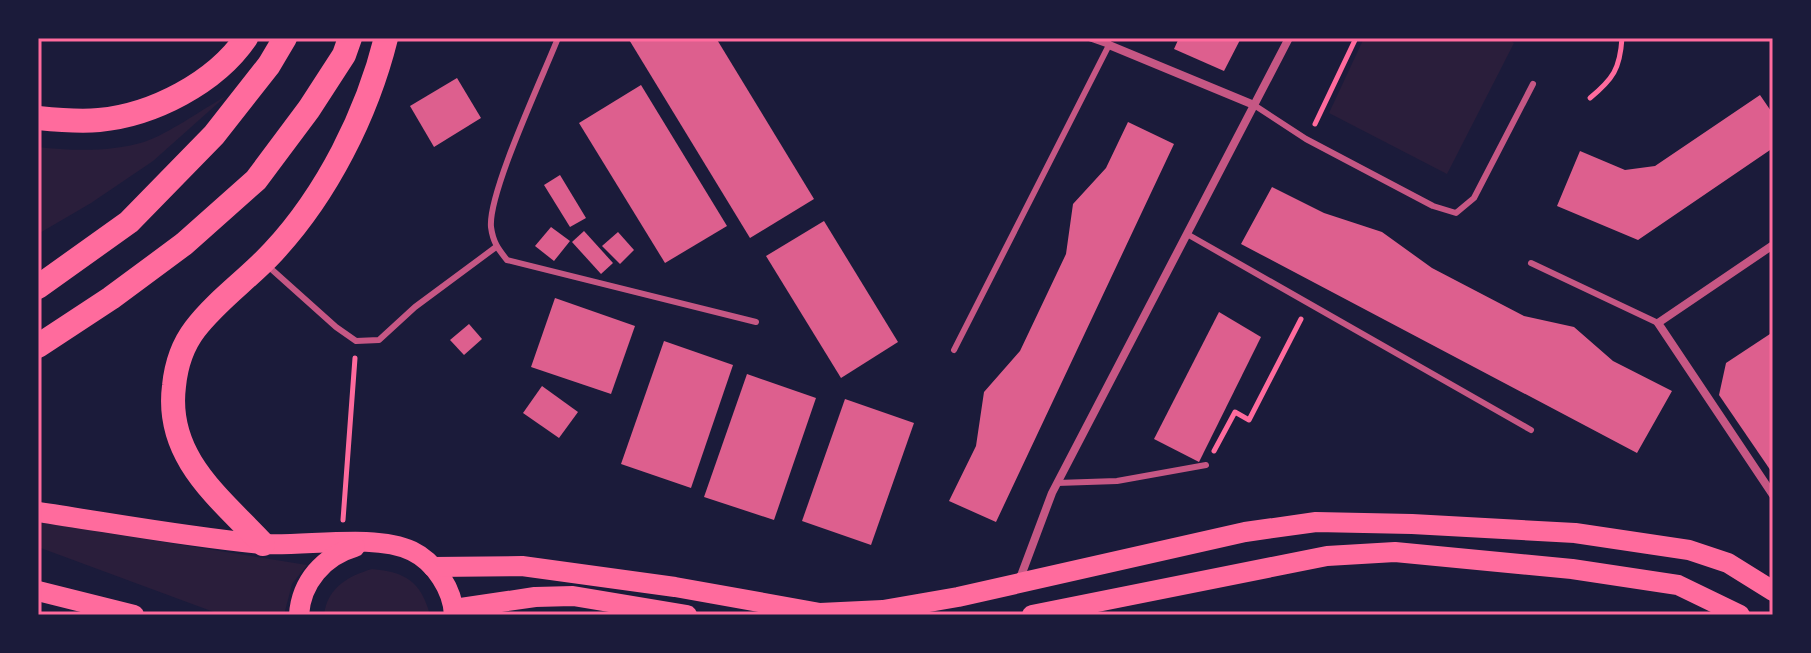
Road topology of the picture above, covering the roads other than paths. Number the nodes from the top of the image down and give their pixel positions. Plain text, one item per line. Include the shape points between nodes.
1 (246, 38) edge
2 (285, 38) edge
3 (350, 38) edge
4 (386, 38) edge
5 (558, 38) edge
6 (1089, 38) edge
7 (1289, 38) edge
8 (1106, 42) edge
9 (1533, 84) dead end
10 (1254, 105) junction
11 (38, 118) edge
12 (1187, 234) junction
13 (1773, 245) edge
14 (496, 247) junction
15 (263, 262) junction
16 (1531, 263) dead end
17 (38, 287) edge
18 (756, 322) dead end
19 (1658, 323) junction
20 (38, 346) edge
21 (954, 350) dead end
22 (1531, 430) dead end
23 (1206, 465) road end
24 (1057, 483) junction
25 (1773, 495) edge
26 (38, 512) edge
27 (366, 543) junction
28 (263, 544) junction
29 (433, 567) junction
30 (1019, 582) junction
31 (38, 591) edge
32 (1773, 591) edge
33 (529, 598) junction
34 (454, 612) edge
35 (134, 615) edge
36 (299, 615) edge
37 (504, 615) edge
38 (687, 615) edge
39 (1032, 615) edge
40 (1740, 615) edge

1 - 11 highway via 201,82 152,106 100,120
2 - 17 highway via 214,135 129,222
3 - 20 highway via 309,109 256,180 184,244
4 - 15 highway via 377,73 325,182
5 - 14 lane via 497,194 491,224
6 - 8 lane
7 - 10 street
8 - 10 street
8 - 21 lane
9 - 10 lane via 1474,198 1456,213 1306,139
10 - 12 street
12 - 22 lane
12 - 24 street
13 - 19 street
14 - 15 lane via 379,340 356,341
14 - 18 lane via 507,260
15 - 28 highway via 195,329 183,349 173,397 175,425 190,464
16 - 19 lane
19 - 25 street
23 - 24 lane via 1132,480
24 - 30 street
26 - 28 main road
27 - 28 main road
27 - 29 main road via 414,552
27 - 36 main road via 321,565 306,586
29 - 30 main road via 522,566 820,613 883,610
29 - 34 main road via 447,587
30 - 32 main road via 1245,532 1316,522 1618,539 1689,550 1728,563
31 - 35 main road
33 - 34 main road
33 - 37 main road
33 - 38 main road via 573,596
39 - 40 main road via 1327,556 1395,552 1678,585

